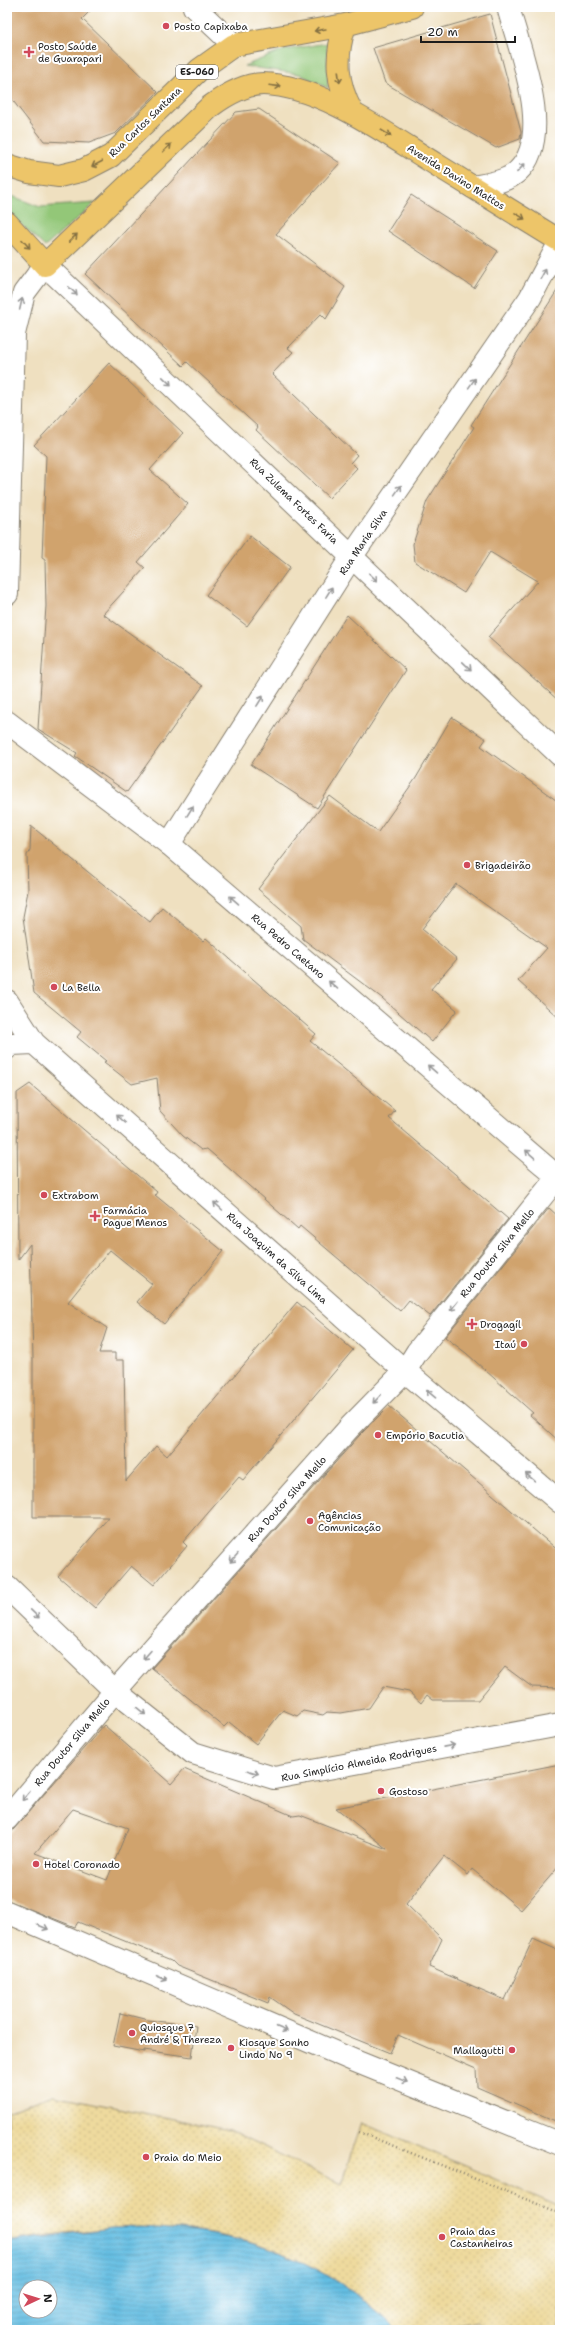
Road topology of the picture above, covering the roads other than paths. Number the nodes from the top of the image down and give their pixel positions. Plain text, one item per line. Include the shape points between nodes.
1 (194, 7) edge
2 (412, 7) edge
3 (508, 7) edge
4 (345, 25) junction
5 (234, 45) junction
6 (352, 112) junction
7 (7, 165) edge
8 (472, 187) junction
9 (7, 223) edge
10 (560, 241) edge
11 (45, 264) junction
12 (352, 556) junction
13 (7, 594) edge
14 (7, 722) edge
15 (560, 755) edge
16 (169, 844) junction
17 (7, 1001) edge
18 (34, 1043) junction
19 (7, 1048) edge
20 (559, 1177) edge
21 (404, 1371) junction
22 (560, 1502) edge
23 (7, 1587) edge
24 (115, 1691) junction
25 (560, 1725) edge
26 (7, 1819) edge
27 (7, 1912) edge
28 (560, 2144) edge

1 - 5 street
2 - 4 main road, Rua Carlos Santana / ES-060
8 -> 3 street via 491,184 517,173 528,160 533,140 535,117 531,93
4 -> 5 main road, Rua Carlos Santana / ES-060
4 -> 6 main road via 339,46 338,63 344,97
5 -> 7 main road, Rua Carlos Santana / ES-060 via 199,70 111,156 84,170 60,176 29,172
6 -> 8 main road, Avenida Davino Mattos
11 -> 6 main road via 224,96 245,87 276,85 296,89
8 -> 10 main road, Avenida Davino Mattos
9 -> 11 main road
12 -> 10 street, Rua Maria Silva via 530,298
11 -> 12 street, Rua Zulema Fortes Faria
13 -> 11 street via 14,334 24,292
12 -> 15 street, Rua Zulema Fortes Faria
16 -> 12 street, Rua Maria Silva
14 - 16 street, Rua Pedro Caetano
20 -> 16 street, Rua Pedro Caetano
17 - 18 street, Rua Joaquim da Silva Lima
18 - 19 street via 11,1044
21 -> 18 street, Rua Joaquim da Silva Lima
20 -> 21 street, Rua Doutor Silva Mello
22 -> 21 street, Rua Joaquim da Silva Lima
21 -> 24 street, Rua Doutor Silva Mello via 350,1427
23 -> 24 street, Rua Simplício Almeida Rodrigues
24 -> 25 street, Rua Simplício Almeida Rodrigues via 193,1753 274,1778
24 -> 26 street, Rua Doutor Silva Mello
27 -> 28 street

